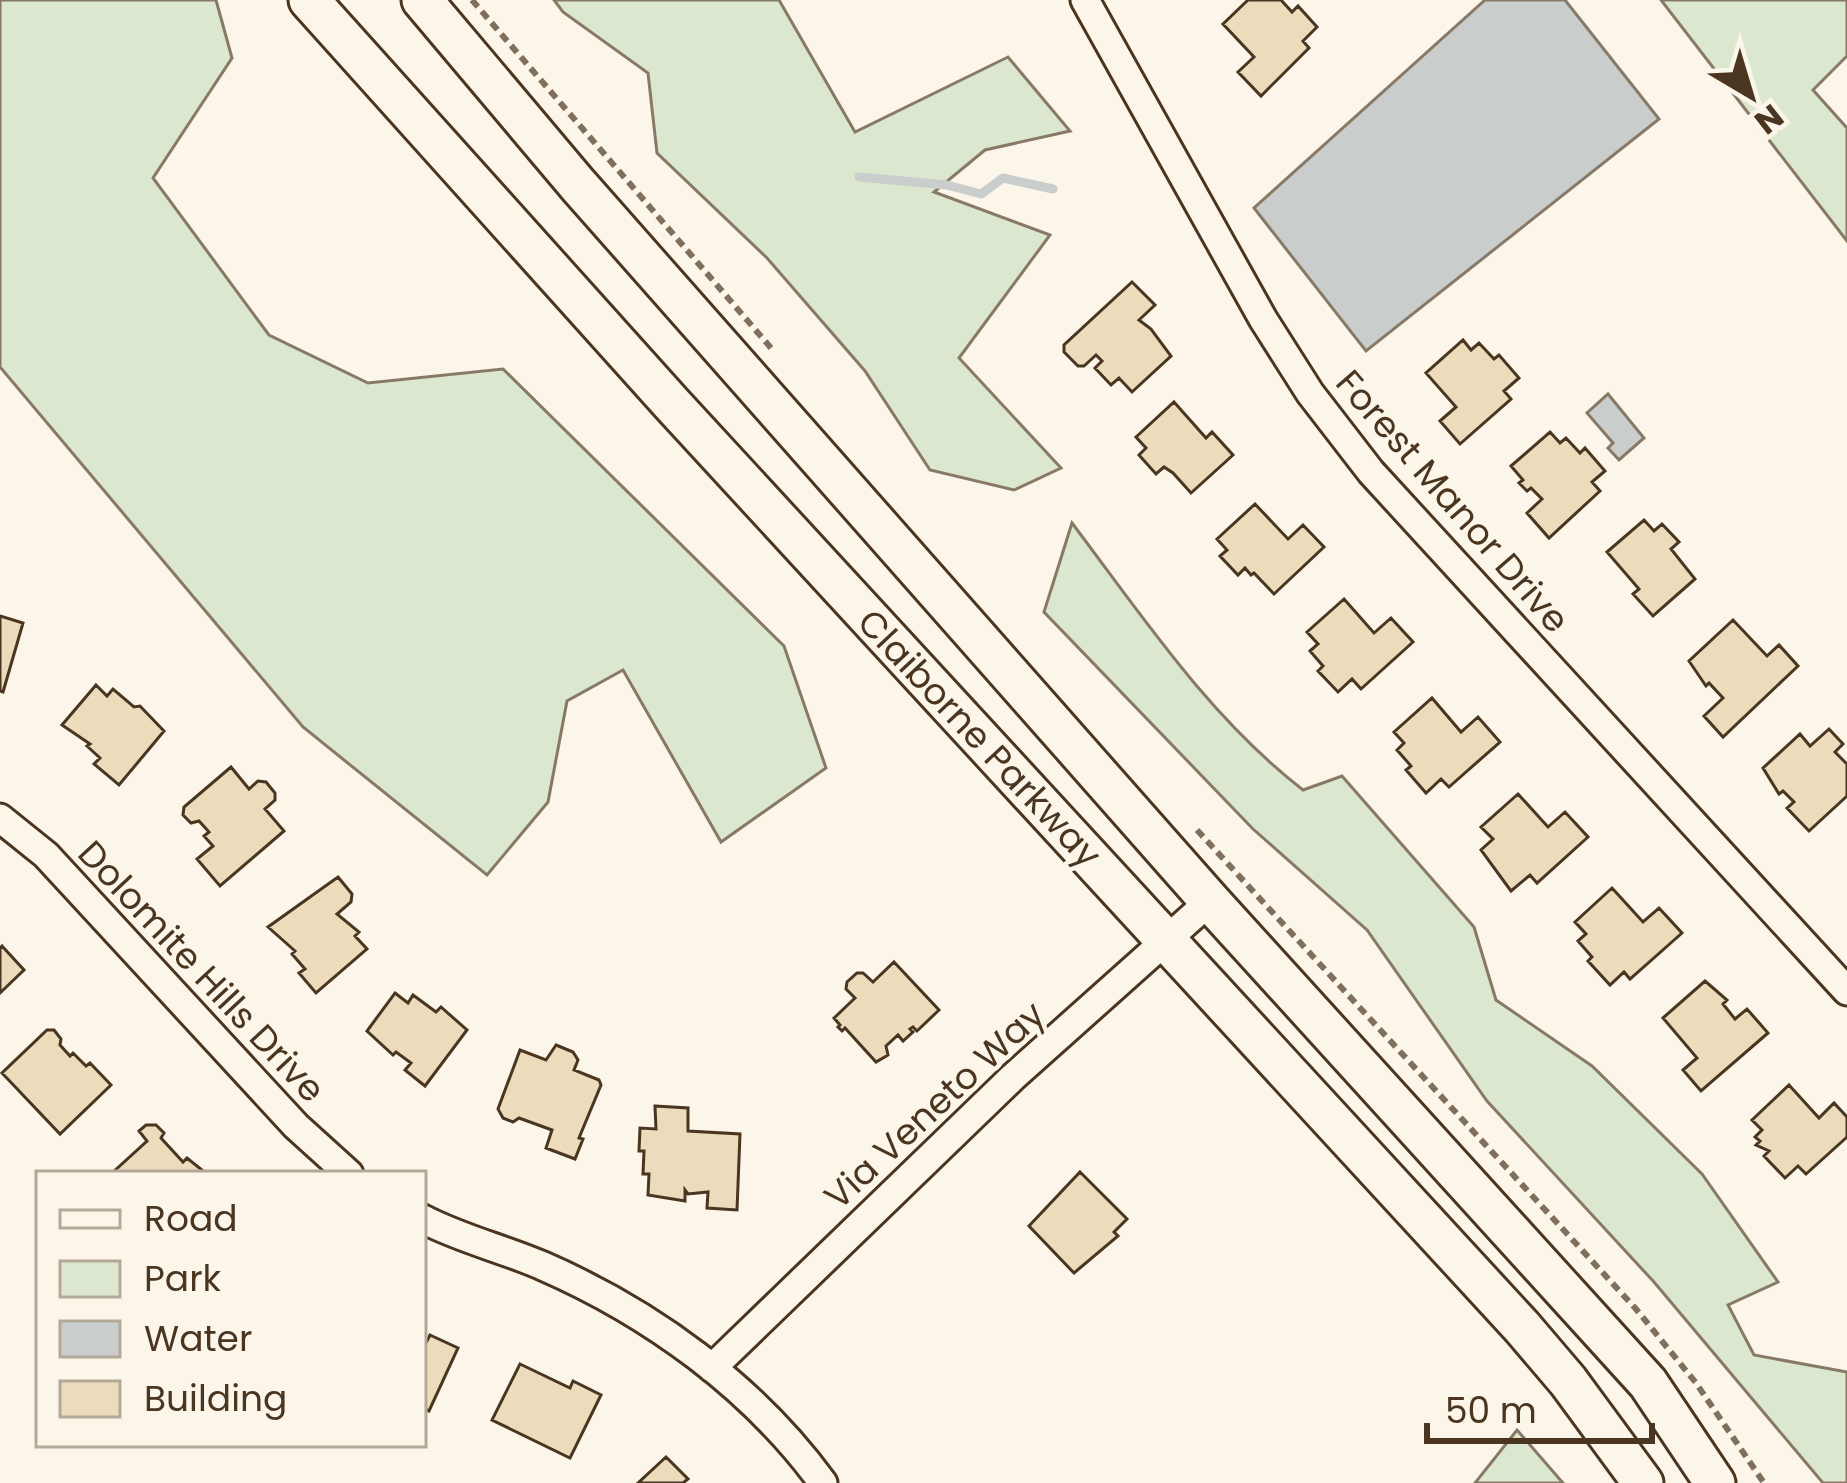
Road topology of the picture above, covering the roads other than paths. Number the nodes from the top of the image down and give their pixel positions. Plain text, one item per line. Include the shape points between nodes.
1 (309, 0) edge
2 (422, 0) edge
3 (1085, 0) edge
4 (0, 818) edge
5 (1210, 901) junction
6 (1166, 941) junction
7 (1847, 991) edge
8 (346, 1171) edge
9 (426, 1221) edge
10 (712, 1367) junction
11 (823, 1483) edge
12 (1643, 1483) edge
13 (1715, 1483) edge

1 - 6 main road, Claiborne Parkway
2 - 5 main road, Claiborne Parkway
3 - 7 street, Forest Manor Drive via 1310,393 1371,472
4 - 8 street, Dolomite Hills Drive via 46,855
5 - 6 street, Via Veneto Way
5 - 13 main road, Claiborne Parkway via 1648,1383
6 - 10 street, Via Veneto Way via 1012,1077
6 - 12 main road, Claiborne Parkway via 1522,1327
9 - 10 street via 586,1286
10 - 11 street

